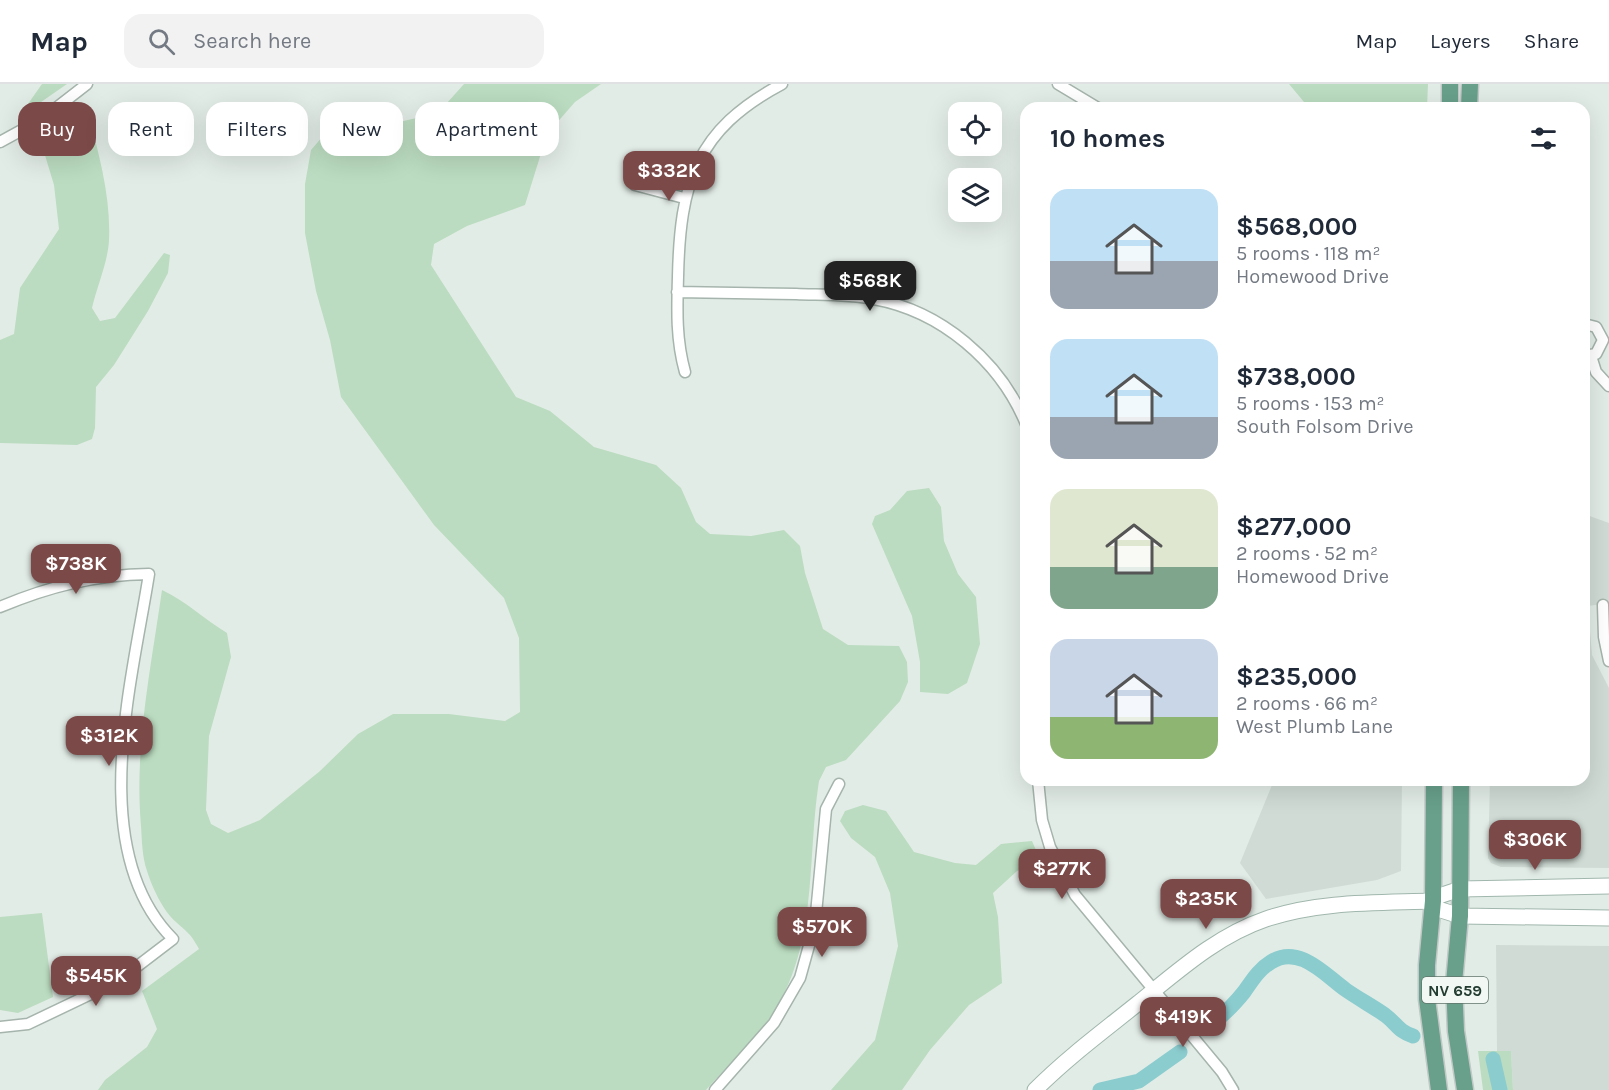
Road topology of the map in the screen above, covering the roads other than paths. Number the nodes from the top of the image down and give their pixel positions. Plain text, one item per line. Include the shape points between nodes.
1 (87, 84) edge
2 (782, 84) edge
3 (1058, 84) edge
4 (1450, 84) edge
5 (1470, 84) edge
6 (1088, 102) edge
7 (1450, 102) edge
8 (1469, 102) edge
9 (0, 142) edge
10 (635, 185) dead end
11 (684, 198) junction
12 (677, 292) junction
13 (1590, 326) edge
14 (1590, 355) edge
15 (1590, 360) edge
16 (685, 372) dead end
17 (1609, 386) edge
18 (1020, 413) edge
19 (1603, 605) dead end
20 (0, 607) edge
21 (1609, 661) edge
22 (839, 784) dead end
23 (1039, 786) edge
24 (1434, 786) edge
25 (1461, 786) edge
26 (1609, 886) edge
27 (1460, 889) junction
28 (1433, 901) junction
29 (1460, 916) junction
30 (1609, 918) edge
31 (1153, 992) junction
32 (0, 1027) edge
33 (715, 1090) edge
34 (1035, 1090) edge
35 (1233, 1090) edge
36 (1439, 1090) edge
37 (1465, 1090) edge

1 - 9 street via 42,120
2 - 11 street via 760,95 724,126 696,166
3 - 6 street
4 - 7 main road
5 - 8 main road
10 - 11 street
11 - 12 street
12 - 16 street via 677,332
12 - 18 street via 850,295 902,306 928,317 972,348 1007,388
13 - 14 street via 1603,335 1600,350
15 - 17 street
19 - 21 street
20 - 32 street via 82,579 149,574 123,756 124,826 130,869 139,891 149,911 173,939 118,981 28,1024
22 - 33 street via 826,809 815,924 800,978 774,1023
23 - 31 street via 1042,820 1061,871
24 - 28 main road, NV 659
25 - 27 main road, NV 659
26 - 27 main road
27 - 28 main road
27 - 29 main road, NV 659
28 - 29 main road via 1438,909
28 - 31 main road via 1330,905 1266,919 1213,945
28 - 36 main road, NV 659 via 1427,999
29 - 30 main road
29 - 37 main road, NV 659 via 1454,983
31 - 34 main road via 1060,1065
31 - 35 street

